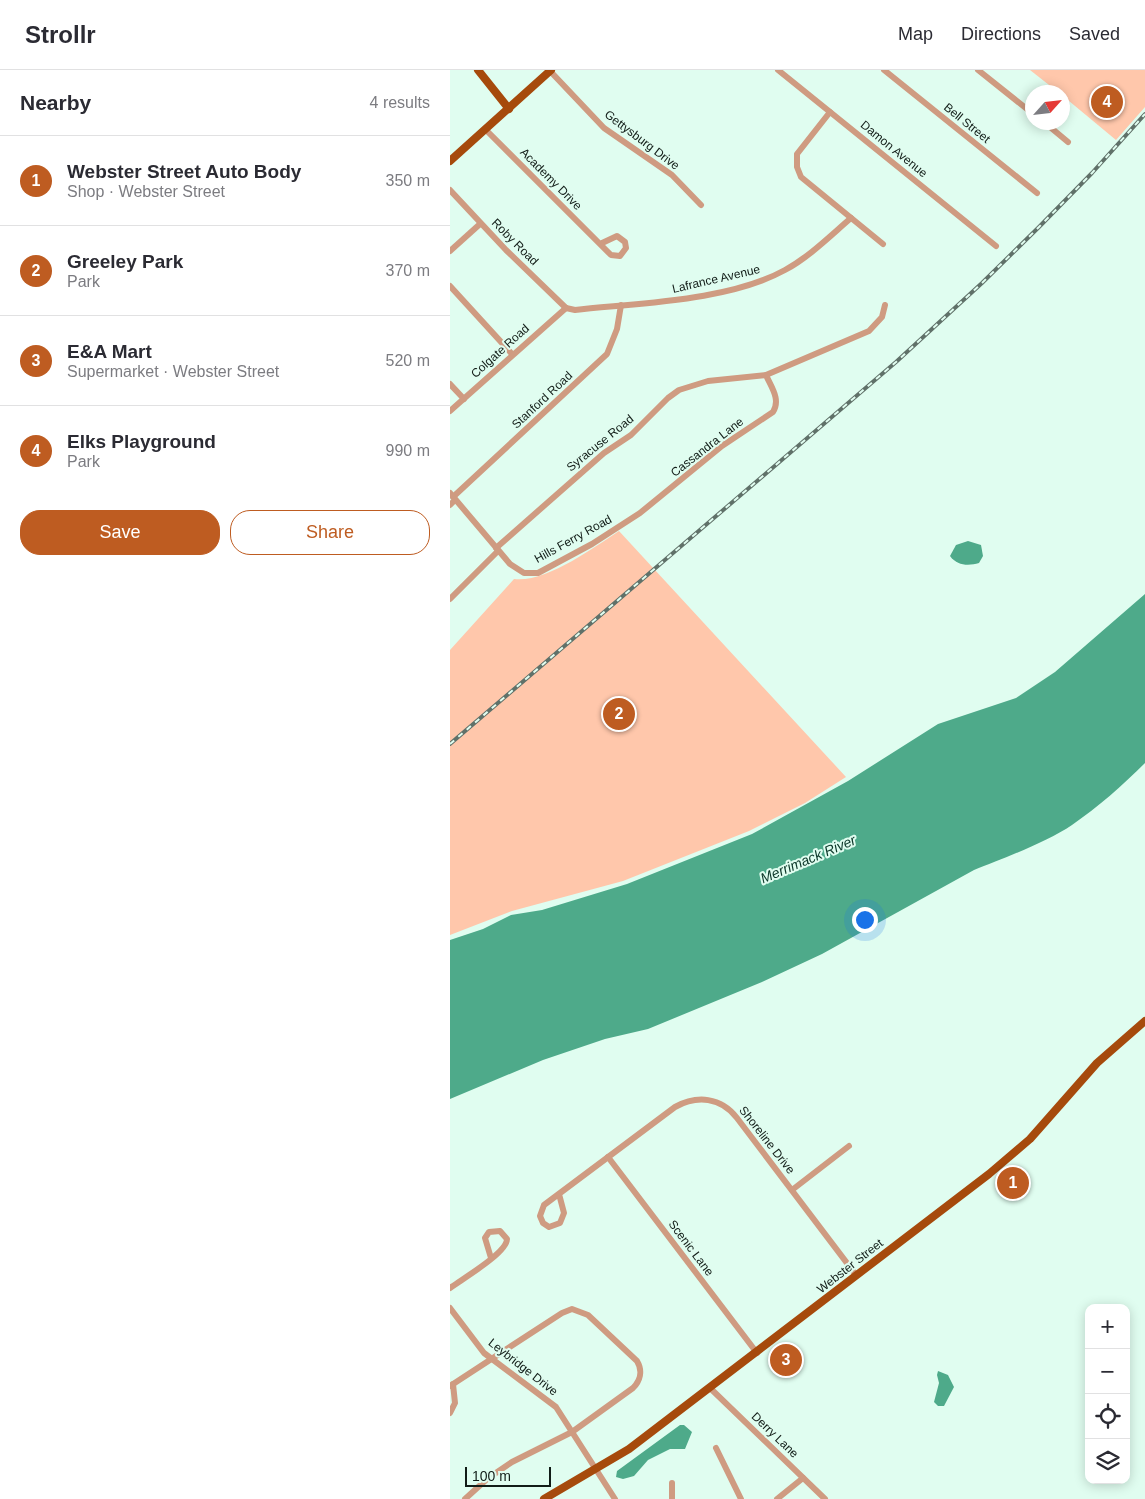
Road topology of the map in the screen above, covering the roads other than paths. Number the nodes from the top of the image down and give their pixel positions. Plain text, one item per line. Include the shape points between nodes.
1 (478, 70) edge
2 (550, 70) edge
3 (778, 70) edge
4 (884, 70) edge
5 (978, 70) edge
6 (1025, 108) edge
7 (509, 109) junction
8 (830, 112) junction
9 (486, 130) junction
10 (1054, 130) edge
11 (1068, 142) dead end
12 (450, 161) edge
13 (450, 190) edge
14 (1037, 193) dead end
15 (701, 204) dead end
16 (851, 218) junction
17 (480, 224) junction
18 (600, 244) dead end
19 (883, 244) dead end
20 (996, 246) dead end
21 (450, 251) edge
22 (450, 286) edge
23 (621, 305) junction
24 (885, 305) dead end
25 (566, 308) junction
26 (512, 354) junction
27 (766, 375) junction
28 (450, 384) edge
29 (464, 399) junction
30 (450, 412) edge
31 (453, 497) edge
32 (450, 505) edge
33 (623, 524) joint
34 (497, 549) junction
35 (450, 599) edge
36 (1145, 1021) edge
37 (849, 1146) dead end
38 (608, 1157) junction
39 (792, 1190) junction
40 (559, 1194) junction
41 (490, 1258) dead end
42 (856, 1275) junction
43 (450, 1288) edge
44 (450, 1308) edge
45 (757, 1353) junction
46 (491, 1358) junction
47 (452, 1385) edge
48 (710, 1388) junction
49 (450, 1413) edge
50 (572, 1432) junction
51 (716, 1448) dead end
52 (596, 1470) junction
53 (803, 1478) junction
54 (672, 1483) dead end
55 (465, 1499) edge
56 (544, 1499) edge
57 (615, 1499) edge
58 (672, 1499) edge
59 (741, 1499) edge
60 (777, 1499) edge
61 (825, 1499) edge

1 - 7 main road
2 - 7 main road
2 - 15 street, Gettysburg Drive via 604,128 672,175
3 - 8 street, Damon Avenue
4 - 14 street, Bell Street
5 - 6 street
7 - 9 main road
8 - 16 street via 798,154 796,167 802,177
8 - 20 street, Damon Avenue
9 - 12 main road
9 - 18 street, Academy Drive
10 - 11 street
13 - 17 street, Roby Road
16 - 19 street
16 - 23 street, Lafrance Avenue via 797,263 761,281 667,302
17 - 21 street
17 - 25 street, Roby Road
22 - 26 street
23 - 25 street, Lafrance Avenue
23 - 31 street, Stanford Road via 607,354
24 - 27 street, Syracuse Road via 882,317 869,331
25 - 26 street, Colgate Road
26 - 29 street, Colgate Road
27 - 33 street, Cassandra Lane via 776,399 773,412 722,446 668,492
27 - 34 street, Syracuse Road via 708,381 679,390 632,435 604,452
28 - 29 street
29 - 30 street, Colgate Road
31 - 32 street, Stanford Road
31 - 34 street, Hills Ferry Road
33 - 34 street, Hills Ferry Road via 538,573 518,570
34 - 35 street, Syracuse Road
36 - 42 main road, Webster Street via 1097,1063 1016,1153
37 - 39 street
38 - 39 street, Shoreline Drive via 675,1107 692,1100 709,1100 732,1111
38 - 40 street, Shoreline Drive
38 - 45 street, Scenic Lane
39 - 42 street, Shoreline Drive
40 - 40 street, Shoreline Drive via 564,1213 562,1220 557,1226 549,1227 541,1220 540,1212
41 - 43 street
42 - 45 main road, Webster Street
44 - 46 street, Leybridge Drive via 471,1339
45 - 48 main road, Webster Street
46 - 47 street
46 - 50 street, Leybridge Drive via 552,1403
46 - 50 street via 565,1311 576,1309 588,1315 637,1361 640,1371 633,1388
47 - 49 street via 455,1404
48 - 52 main road, Webster Street
48 - 53 street, Derry Lane
50 - 52 street, Leybridge Drive
50 - 55 street via 512,1462
51 - 59 street
52 - 56 main road, Webster Street
52 - 57 street, Leybridge Drive
53 - 60 street
53 - 61 street, Derry Lane
54 - 58 street

